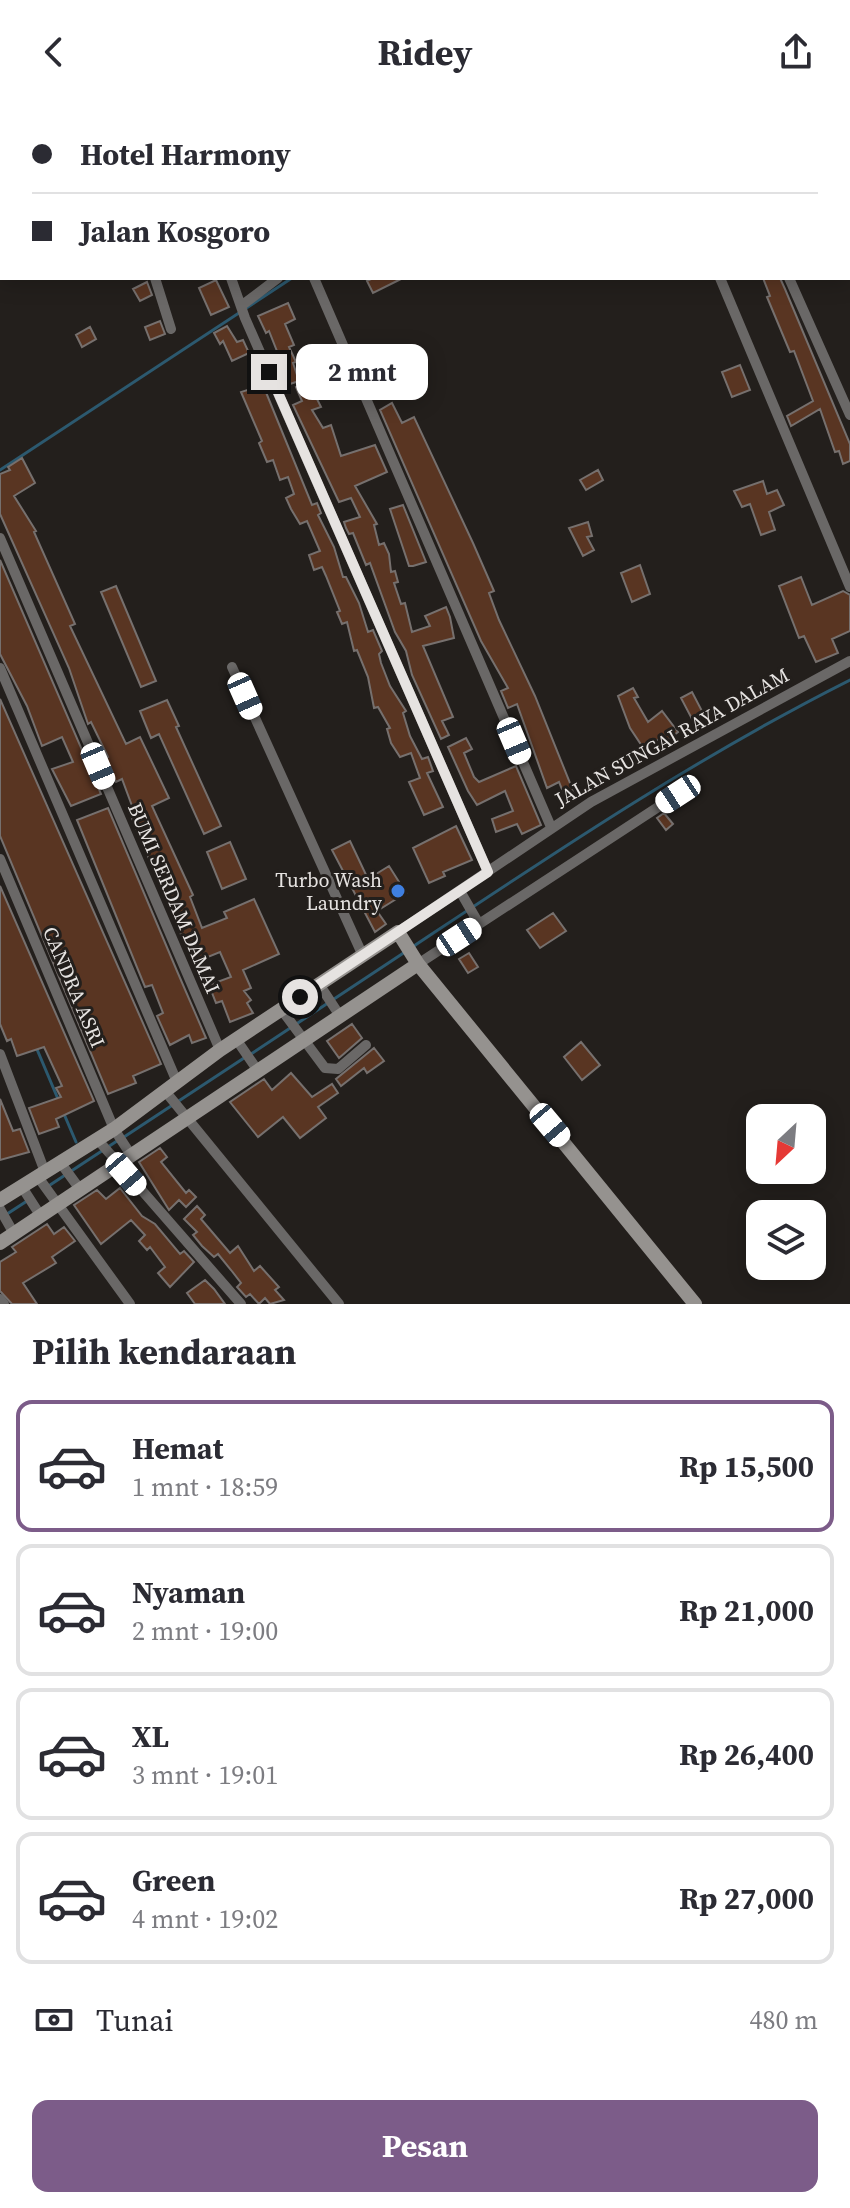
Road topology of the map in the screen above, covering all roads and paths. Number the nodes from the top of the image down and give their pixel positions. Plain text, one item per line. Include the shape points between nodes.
1 (156, 280) edge
2 (232, 280) edge
3 (275, 280) edge
4 (315, 280) edge
5 (721, 280) edge
6 (790, 280) edge
7 (241, 306) junction
8 (171, 329) dead end
9 (850, 415) edge
10 (0, 538) edge
11 (850, 587) edge
12 (850, 661) edge
13 (232, 667) dead end
14 (0, 668) edge
15 (678, 794) dead end
16 (551, 827) junction
17 (0, 859) edge
18 (488, 872) junction
19 (462, 894) junction
20 (478, 922) junction
21 (400, 936) junction
22 (363, 956) junction
23 (415, 960) junction
24 (322, 989) junction
25 (284, 1013) junction
26 (338, 1015) junction
27 (302, 1038) junction
28 (239, 1043) junction
29 (366, 1045) dead end
30 (220, 1050) junction
31 (0, 1054) edge
32 (256, 1068) junction
33 (170, 1090) junction
34 (185, 1118) junction
35 (116, 1132) junction
36 (100, 1143) junction
37 (129, 1152) junction
38 (115, 1162) junction
39 (62, 1164) junction
40 (41, 1177) junction
41 (77, 1186) junction
42 (25, 1190) junction
43 (0, 1200) edge
44 (55, 1202) junction
45 (0, 1209) edge
46 (38, 1213) junction
47 (12, 1230) junction
48 (0, 1243) edge
49 (0, 1299) edge
50 (4, 1304) edge
51 (130, 1304) edge
52 (241, 1304) edge
53 (339, 1304) edge
54 (695, 1304) edge

1 - 8 street
2 - 7 street
3 - 7 street
4 - 16 street
5 - 11 street
6 - 9 street
7 - 18 street
10 - 30 street, BUMI SERDAM DAMAI
12 - 16 street, JALAN SUNGAI RAYA DALAM
13 - 22 street
14 - 33 street
15 - 20 street
16 - 18 street, JALAN SUNGAI RAYA DALAM
17 - 35 street, CANDRA ASRI
18 - 19 street, JALAN SUNGAI RAYA DALAM
19 - 20 street
19 - 21 street, JALAN SUNGAI RAYA DALAM
20 - 23 street
21 - 22 street, JALAN SUNGAI RAYA DALAM
21 - 23 street
22 - 24 street, JALAN SUNGAI RAYA DALAM
23 - 26 street
23 - 54 street
24 - 25 street, JALAN SUNGAI RAYA DALAM
24 - 26 street
25 - 27 street
25 - 28 street, JALAN SUNGAI RAYA DALAM
26 - 27 street
27 - 29 street via 320,1065 333,1070
27 - 32 street
28 - 30 street, JALAN SUNGAI RAYA DALAM
28 - 32 street
30 - 33 street, JALAN SUNGAI RAYA DALAM
31 - 40 street
32 - 34 street
33 - 34 street
33 - 35 street, JALAN SUNGAI RAYA DALAM
34 - 37 street
34 - 53 street
35 - 36 street, JALAN SUNGAI RAYA DALAM
35 - 37 street, CANDRA ASRI
36 - 38 street
36 - 39 street, JALAN SUNGAI RAYA DALAM
37 - 38 street
38 - 41 street
38 - 52 street
39 - 40 street, JALAN SUNGAI RAYA DALAM
39 - 41 street
40 - 42 street, JALAN SUNGAI RAYA DALAM
40 - 44 street
41 - 44 street
42 - 43 street, JALAN SUNGAI RAYA DALAM
42 - 46 street
44 - 46 street
44 - 51 street
45 - 47 street
46 - 47 street
47 - 48 street
49 - 50 street

